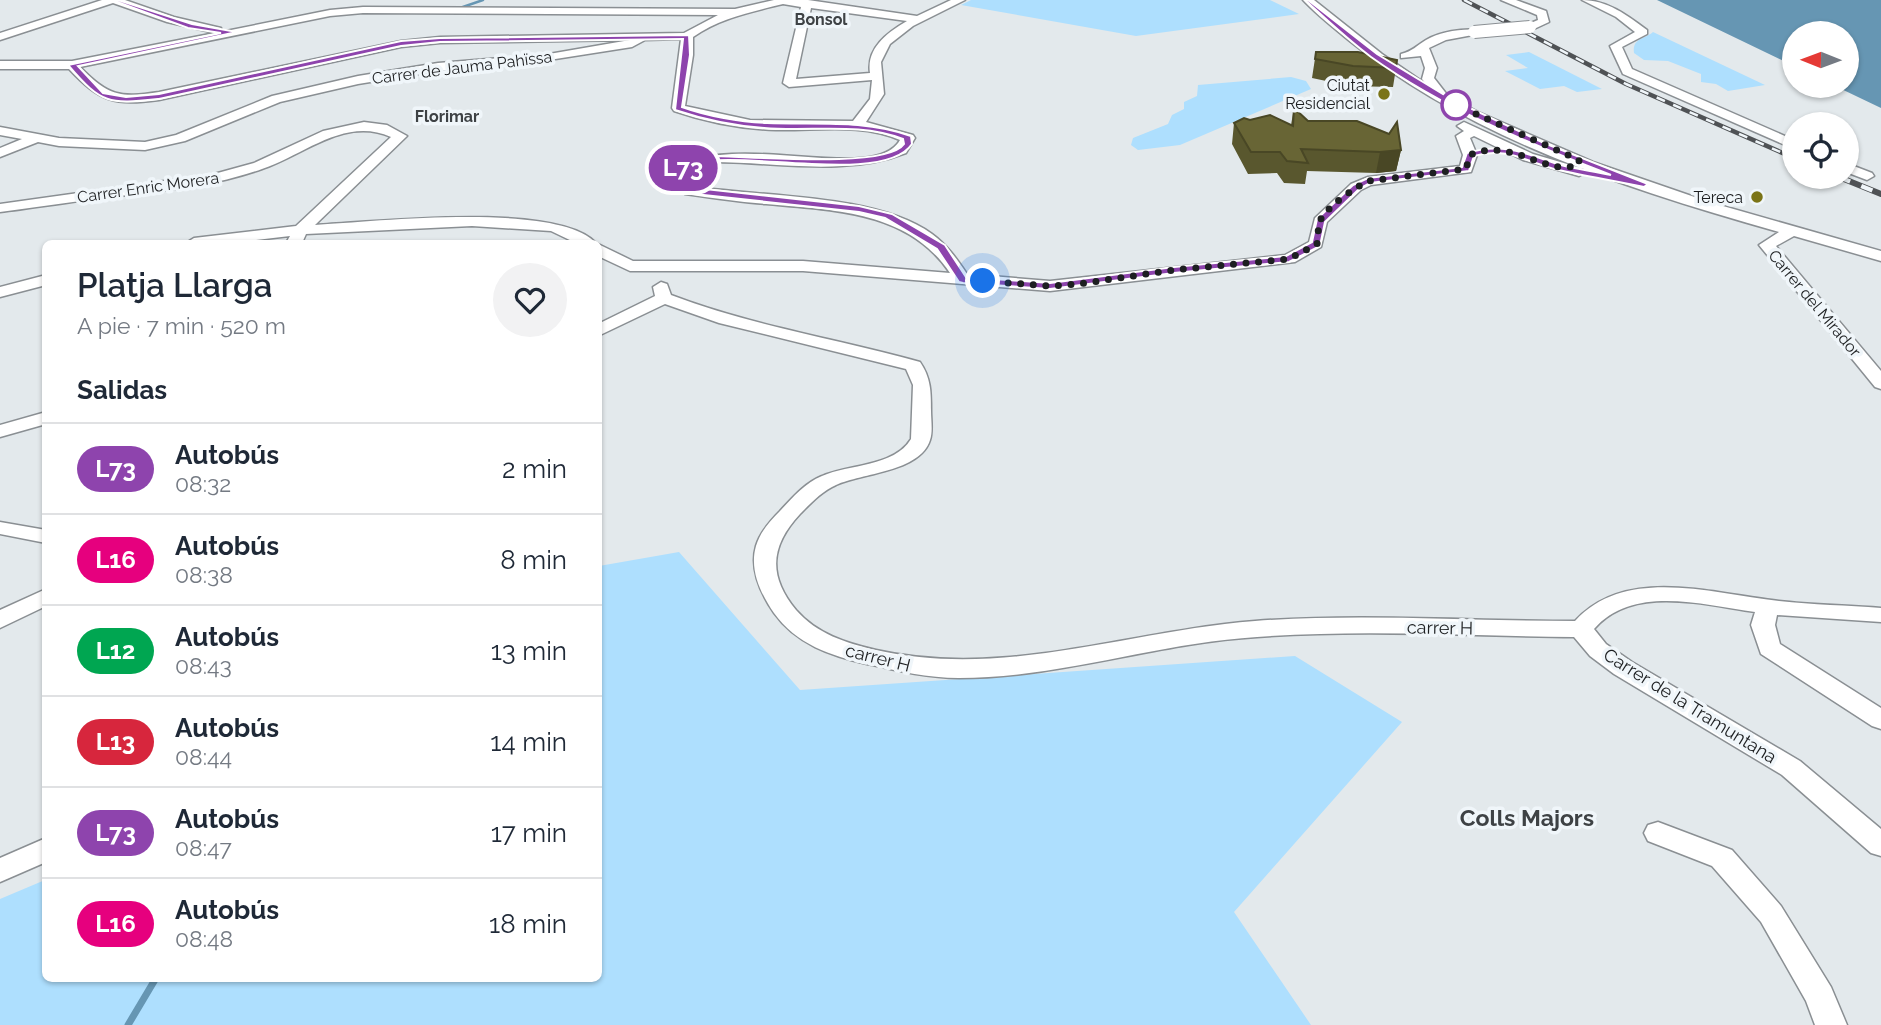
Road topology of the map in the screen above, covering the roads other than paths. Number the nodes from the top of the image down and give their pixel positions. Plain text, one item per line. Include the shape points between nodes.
1 (114, 0) edge
2 (960, 0) edge
3 (1308, 0) edge
4 (1506, 0) edge
5 (1587, 0) edge
6 (783, 1) edge
7 (807, 3) junction
8 (735, 12) junction
9 (919, 19) junction
10 (233, 32) junction
11 (0, 37) edge
12 (687, 37) junction
13 (640, 39) junction
14 (1423, 47) junction
15 (1368, 50) junction
16 (1405, 56) junction
17 (0, 65) edge
18 (72, 65) junction
19 (1431, 68) junction
20 (1394, 69) junction
21 (876, 76) junction
22 (1396, 86) edge
23 (1450, 102) junction
24 (856, 126) junction
25 (0, 131) edge
26 (1474, 131) junction
27 (34, 139) junction
28 (1782, 140) edge
29 (0, 152) edge
30 (1517, 152) junction
31 (1470, 155) junction
32 (1557, 167) junction
33 (1584, 167) junction
34 (1859, 173) edge
35 (1867, 176) dead end
36 (1644, 184) junction
37 (0, 208) edge
38 (1792, 231) junction
39 (297, 237) edge
40 (246, 240) edge
41 (581, 240) edge
42 (602, 251) edge
43 (1881, 258) edge
44 (656, 268) junction
45 (963, 280) junction
46 (42, 281) edge
47 (0, 292) edge
48 (664, 298) junction
49 (602, 329) edge
50 (1881, 383) edge
51 (42, 419) edge
52 (0, 431) edge
53 (0, 528) edge
54 (42, 536) edge
55 (42, 598) edge
56 (1768, 607) junction
57 (1881, 615) edge
58 (0, 620) edge
59 (1581, 629) junction
60 (1881, 720) edge
61 (1658, 833) dead end
62 (1881, 845) edge
63 (42, 851) edge
64 (0, 871) edge
65 (1830, 1025) edge

1 - 10 street via 191,26
1 - 11 street
2 - 9 street
3 - 15 street
4 - 14 street, bridge via 1542,13 1546,20 1530,27 1436,40
5 - 28 street via 1643,32 1616,46 1627,71
6 - 7 street
6 - 8 street
7 - 9 street
7 - 21 street via 789,83
8 - 10 street via 363,10
8 - 12 street
9 - 21 street via 887,38 875,59
10 - 18 street
12 - 13 street
12 - 24 street via 678,108 764,126
13 - 18 street via 401,44 126,100 100,95
13 - 27 street, Carrer de Jauma Pahïssa via 550,57 438,67 324,87 263,103 165,142 119,147
14 - 16 street via 1419,53
14 - 19 street
15 - 16 street
15 - 20 street
16 - 19 street
17 - 18 street
19 - 20 street via 1417,72
19 - 23 street via 1428,79
20 - 23 street
21 - 24 street via 879,89
22 - 26 street
23 - 33 street
24 - 45 street via 897,132 908,138 908,144 890,158 860,162 714,158 677,171 671,181 685,190 888,216 941,247
25 - 27 street, Carrer de Jauma Pahïssa
26 - 30 street
26 - 31 street via 1463,136
27 - 29 street
30 - 31 street via 1492,150
30 - 32 street
31 - 45 street via 1466,169 1368,181 1356,187 1320,221 1317,244 1289,259 1050,286
32 - 33 street
32 - 36 street
33 - 36 street
34 - 35 street
36 - 38 street
37 - 39 street, Carrer Enric Morera via 227,176 269,163 347,127 387,130 400,136
38 - 43 street
38 - 50 street, Carrer del Mirador via 1767,245
39 - 40 street
39 - 41 street via 423,222 494,222 554,227
42 - 44 street via 630,266
44 - 45 street via 803,266
44 - 48 street
46 - 47 street
48 - 49 street
48 - 59 street, carrer H via 718,319 914,366 922,385 921,439 912,453 820,486 773,530 765,554 767,579 780,604 800,629 834,647 889,664 978,671 1252,629
51 - 52 street
53 - 54 street
55 - 58 street
56 - 57 street
56 - 59 street via 1706,596 1641,596 1601,608
56 - 60 street via 1763,625 1769,648
59 - 62 street, Carrer de la Tramuntana via 1598,650 1623,668 1791,768
61 - 65 street via 1722,858 1771,914 1820,996
63 - 64 street

